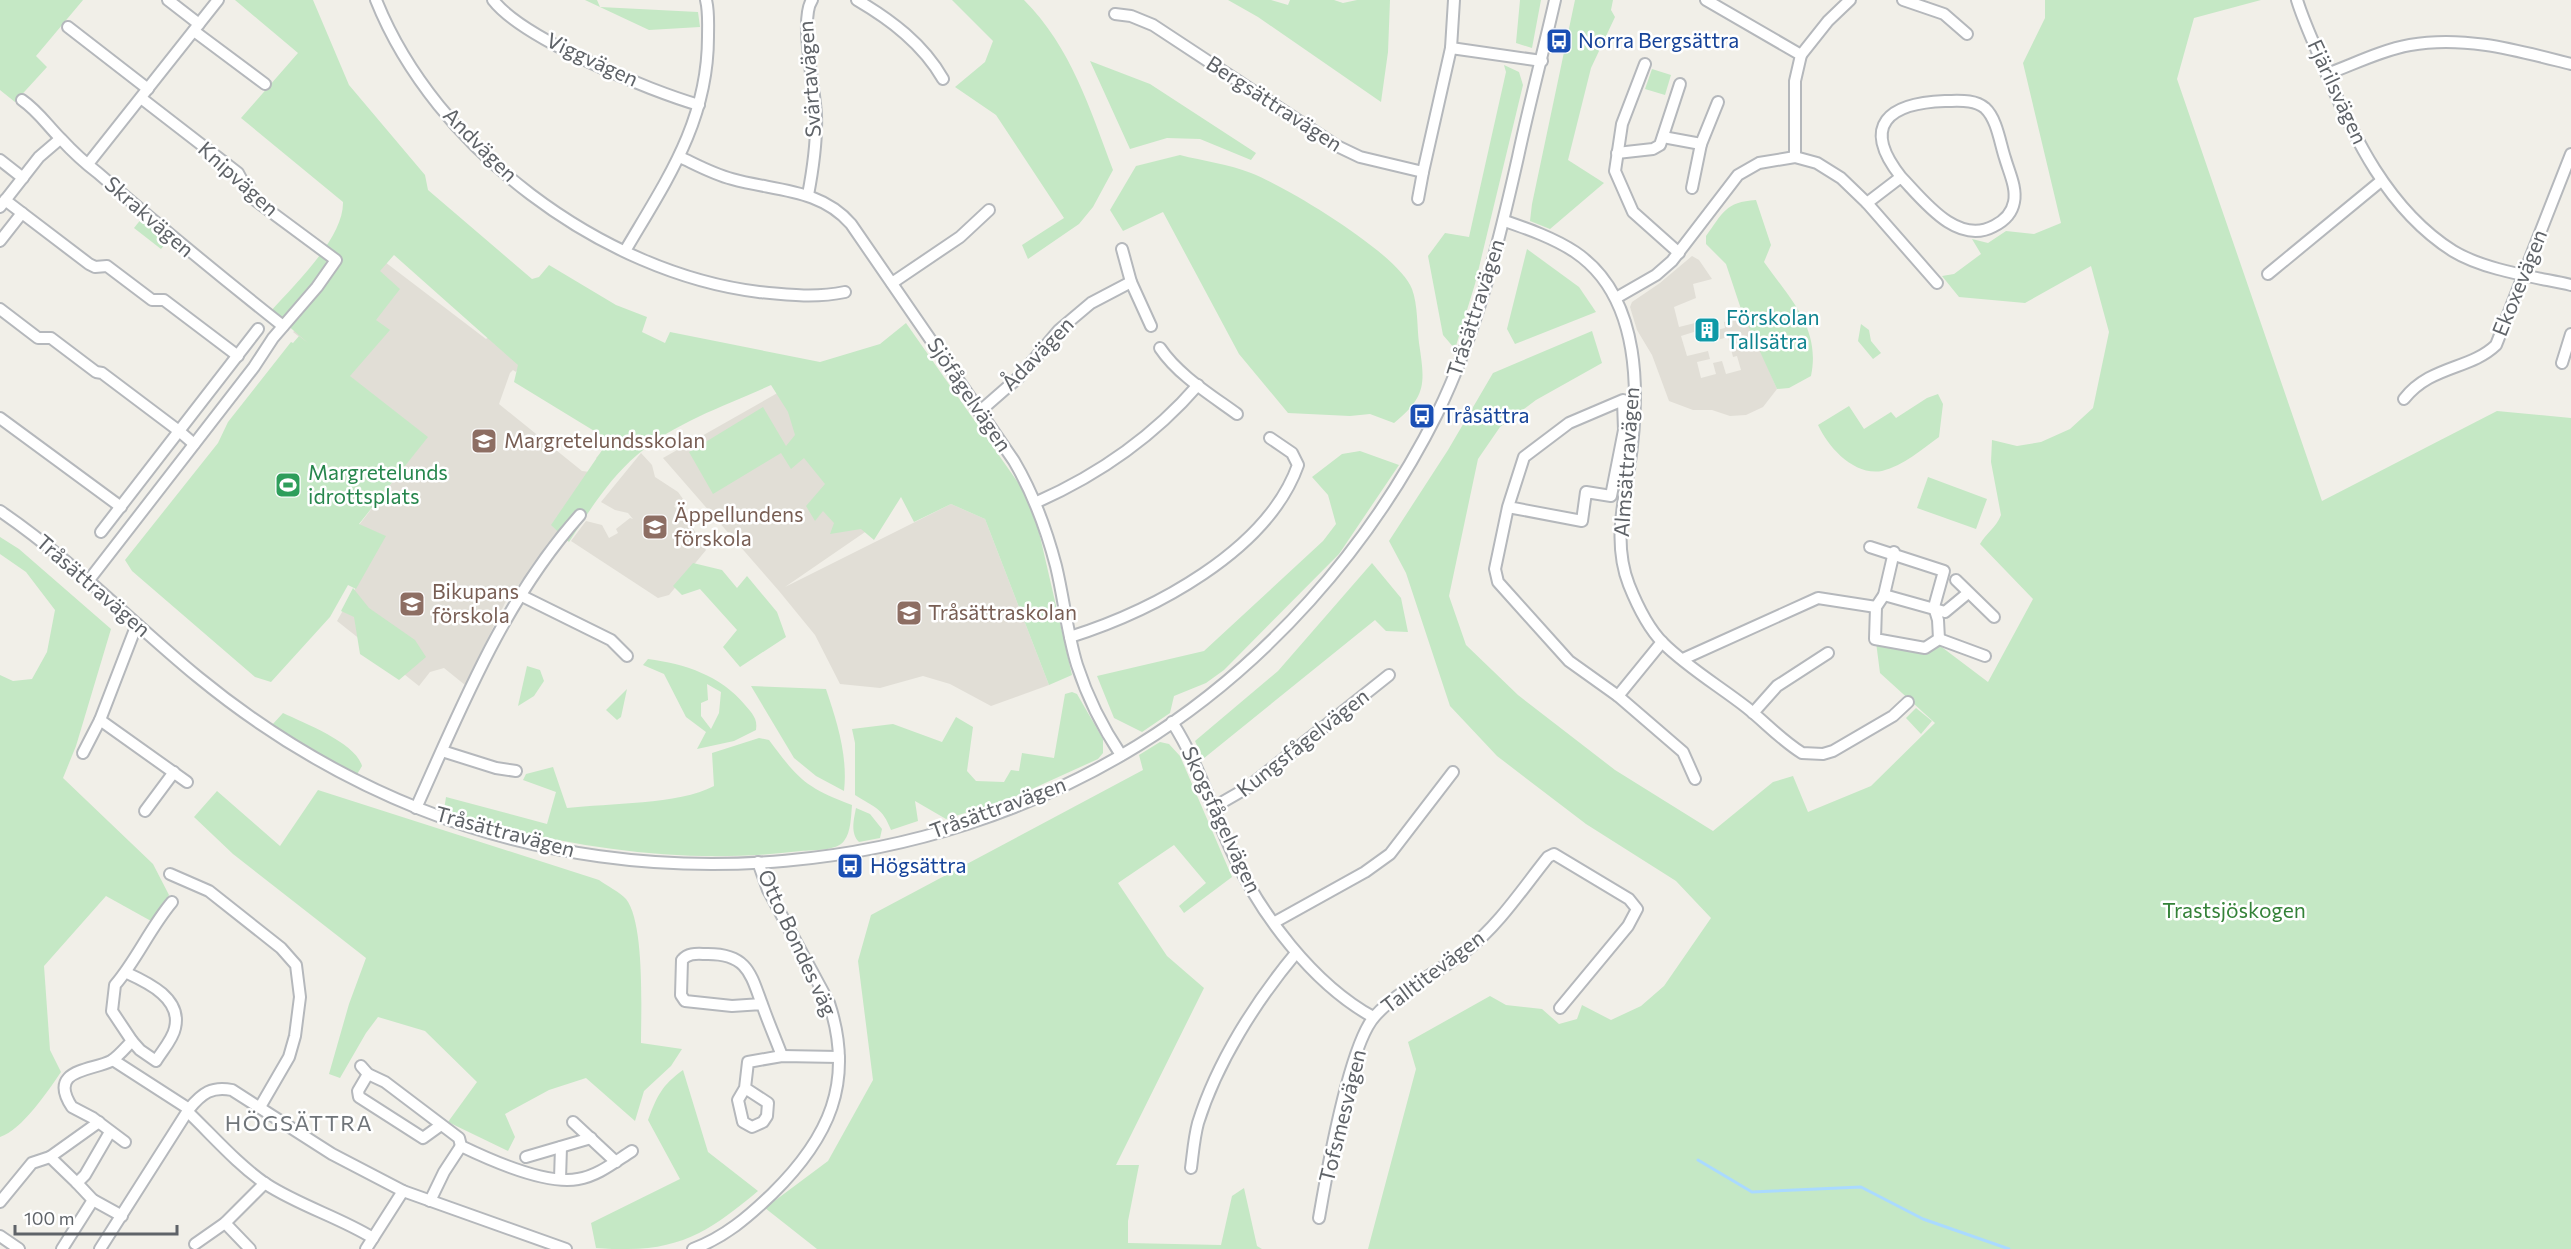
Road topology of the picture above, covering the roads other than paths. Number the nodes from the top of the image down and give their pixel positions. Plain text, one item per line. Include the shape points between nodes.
1 (168, 0) edge
2 (218, 0) edge
3 (376, 0) edge
4 (494, 0) edge
5 (706, 0) edge
6 (812, 0) edge
7 (857, 0) edge
8 (1454, 0) edge
9 (1555, 0) edge
10 (1706, 0) edge
11 (1850, 0) edge
12 (1903, 0) edge
13 (2297, 0) edge
14 (1115, 14) dead end
15 (68, 27) dead end
16 (197, 27) junction
17 (1967, 34) dead end
18 (1451, 48) junction
19 (1801, 55) junction
20 (1542, 61) junction
21 (1645, 64) dead end
22 (2571, 64) edge
23 (2327, 74) junction
24 (943, 78) dead end
25 (265, 84) dead end
26 (1680, 84) dead end
27 (148, 89) junction
28 (141, 98) junction
29 (22, 100) dead end
30 (1718, 102) dead end
31 (699, 105) junction
32 (1663, 137) junction
33 (60, 138) junction
34 (1701, 144) junction
35 (1617, 153) junction
36 (2571, 154) edge
37 (680, 157) junction
38 (1795, 157) junction
39 (0, 160) edge
40 (88, 164) junction
41 (1423, 172) junction
42 (1901, 177) junction
43 (23, 178) junction
44 (2381, 181) junction
45 (1692, 188) dead end
46 (808, 195) junction
47 (1418, 199) dead end
48 (2, 203) edge
49 (1867, 203) junction
50 (989, 210) dead end
51 (22, 213) junction
52 (1505, 221) junction
53 (0, 241) edge
54 (1122, 249) dead end
55 (625, 251) junction
56 (1679, 253) junction
57 (2268, 274) dead end
58 (2525, 275) junction
59 (1131, 282) junction
60 (892, 283) junction
61 (1936, 284) dead end
62 (2571, 285) edge
63 (845, 292) dead end
64 (1616, 298) junction
65 (0, 309) edge
66 (283, 326) junction
67 (1151, 326) dead end
68 (258, 330) dead end
69 (2571, 334) edge
70 (1160, 348) dead end
71 (238, 356) junction
72 (2562, 363) dead end
73 (1198, 385) junction
74 (2404, 399) dead end
75 (979, 412) junction
76 (1237, 414) dead end
77 (0, 418) edge
78 (179, 431) junction
79 (1270, 438) dead end
80 (194, 444) junction
81 (1037, 502) junction
82 (121, 507) junction
83 (1508, 507) junction
84 (0, 511) edge
85 (580, 515) dead end
86 (101, 532) dead end
87 (1870, 547) dead end
88 (1894, 552) junction
89 (89, 580) junction
90 (1956, 580) dead end
91 (1968, 593) junction
92 (1884, 595) junction
93 (520, 596) junction
94 (1876, 607) junction
95 (1934, 608) junction
96 (1994, 617) dead end
97 (137, 624) junction
98 (1070, 637) junction
99 (1939, 639) junction
100 (1662, 642) junction
101 (1828, 653) dead end
102 (627, 656) dead end
103 (1985, 656) dead end
104 (1683, 659) junction
105 (1389, 675) dead end
106 (1618, 696) junction
107 (1908, 702) dead end
108 (1753, 713) junction
109 (100, 720) junction
110 (1172, 722) junction
111 (442, 751) junction
112 (83, 753) dead end
113 (1121, 755) junction
114 (516, 771) dead end
115 (174, 772) junction
116 (1453, 772) dead end
117 (1695, 779) dead end
118 (187, 782) dead end
119 (1214, 807) junction
120 (416, 808) junction
121 (145, 811) dead end
122 (758, 862) junction
123 (170, 874) dead end
124 (171, 902) dead end
125 (1275, 922) junction
126 (1296, 952) junction
127 (128, 973) junction
128 (762, 1004) junction
129 (1560, 1008) dead end
130 (1373, 1017) junction
131 (132, 1041) junction
132 (782, 1056) junction
133 (839, 1057) junction
134 (113, 1060) junction
135 (745, 1088) dead end
136 (260, 1107) junction
137 (189, 1111) junction
138 (99, 1122) junction
139 (573, 1122) dead end
140 (441, 1125) junction
141 (110, 1132) junction
142 (591, 1138) junction
143 (125, 1142) dead end
144 (461, 1146) junction
145 (561, 1147) junction
146 (632, 1151) dead end
147 (50, 1157) junction
148 (526, 1157) dead end
149 (616, 1162) junction
150 (1191, 1168) dead end
151 (560, 1179) junction
152 (265, 1182) junction
153 (77, 1183) junction
154 (403, 1191) junction
155 (93, 1200) junction
156 (430, 1201) junction
157 (0, 1203) edge
158 (122, 1215) junction
159 (1319, 1218) dead end
160 (225, 1223) junction
161 (373, 1238) junction
162 (2, 1242) edge
163 (195, 1244) dead end
164 (709, 1246) edge
165 (19, 1249) edge
166 (62, 1249) edge
167 (100, 1249) edge
168 (250, 1249) edge
169 (366, 1249) edge
170 (566, 1249) edge
171 (693, 1249) edge

1 - 16 street
2 - 16 street
3 - 55 street, Andvägen via 406,59 471,141 528,192 577,226
4 - 31 street, Viggvägen via 530,32
5 - 31 street via 708,50
6 - 46 street, Svärtavägen via 805,14 815,141
7 - 24 street via 894,23
8 - 18 street
9 - 20 street, Tråsättravägen
10 - 19 street
11 - 19 street
12 - 17 street via 1944,14
13 - 23 street, Fjärilsvägen
14 - 41 street, Bergsättravägen via 1153,25 1349,152
15 - 27 street
16 - 25 street
16 - 27 street
18 - 20 street
18 - 41 street
19 - 38 street via 1795,81
20 - 52 street, Tråsättravägen
21 - 35 street via 1622,124
22 - 23 street via 2501,47 2437,42 2409,45
23 - 44 street, Fjärilsvägen
26 - 32 street
27 - 28 street
28 - 40 street
28 - 66 street, Knipvägen via 238,173 251,197 336,260
29 - 33 street, Skrakvägen
30 - 34 street
31 - 37 street
32 - 34 street
32 - 35 street via 1653,149
33 - 40 street, Skrakvägen
33 - 43 street
34 - 45 street
35 - 56 street via 1615,171 1633,212
36 - 58 street, Ekoxevägen
37 - 46 street, Sjöfågelvägen via 731,179
37 - 55 street
38 - 49 street via 1834,172
38 - 56 street via 1759,163 1738,175
39 - 43 street
40 - 66 street, Skrakvägen
41 - 47 street
42 - 42 street via 1939,215 1971,231 1997,225 2014,204 2014,190 1992,117 1976,103 1914,104 1890,116 1881,130 1881,142
42 - 49 street
43 - 48 street
44 - 57 street
44 - 58 street, Fjärilsvägen via 2422,226 2455,252
46 - 60 street, Sjöfågelvägen via 845,217
48 - 51 street
49 - 61 street
50 - 60 street via 971,229
51 - 53 street
51 - 71 street via 89,264 107,266 152,300 164,300
52 - 64 street, Almsättravägen via 1575,252
52 - 110 street, Tråsättravägen via 1456,373 1414,458 1384,506 1329,580 1289,623 1256,655
54 - 59 street
55 - 63 street, Andvägen via 720,286 817,297
56 - 64 street via 1656,275
58 - 62 street, Fjärilsvägen
58 - 74 street, Ekoxevägen via 2496,345 2483,355 2419,383
59 - 67 street
59 - 75 street, Ådavägen via 1091,303 1059,330 1019,377
60 - 75 street, Sjöfågelvägen
64 - 100 street, Almsättravägen via 1631,345 1635,400 1621,508 1621,547 1629,585
65 - 78 street via 38,338 51,338
66 - 80 street
68 - 71 street
69 - 72 street
70 - 73 street
71 - 78 street
73 - 76 street
73 - 81 street via 1163,424 1124,454
75 - 81 street, Sjöfågelvägen
77 - 82 street
78 - 80 street
78 - 82 street
79 - 98 street via 1292,453 1298,465 1288,489 1253,532 1208,571 1141,611
80 - 89 street
81 - 98 street, Sjöfågelvägen via 1057,568
82 - 86 street
83 - 83 street via 1524,457 1569,423 1623,400 1624,430 1611,496 1586,492 1582,521
83 - 106 street via 1495,569 1498,582 1569,661
84 - 89 street, Tråsättravägen
85 - 93 street
87 - 88 street
88 - 92 street
88 - 95 street via 1944,571
89 - 97 street, Tråsättravägen
90 - 91 street
91 - 95 street via 1945,612
91 - 96 street
92 - 94 street
92 - 95 street
93 - 102 street via 611,640
93 - 111 street via 497,633
94 - 99 street via 1875,639 1926,648
94 - 104 street via 1818,598
95 - 99 street
97 - 109 street
97 - 120 street, Tråsättravägen via 227,700 274,733 330,767
98 - 113 street, Sjöfågelvägen via 1078,667 1107,735
99 - 103 street
100 - 104 street, Almsättravägen
100 - 106 street
101 - 108 street via 1777,686
104 - 108 street, Almsättravägen
105 - 119 street, Kungsfågelvägen via 1247,788
106 - 117 street via 1683,752
107 - 108 street, Almsättravägen via 1884,722 1823,754 1802,753
109 - 112 street
109 - 115 street
110 - 113 street, Tråsättravägen
110 - 119 street, Skogsfågelvägen
111 - 114 street
111 - 120 street
113 - 122 street, Tråsättravägen via 1031,800 930,835 846,853
115 - 118 street
115 - 121 street
116 - 125 street via 1390,854
119 - 125 street, Skogsfågelvägen via 1256,898
120 - 122 street, Tråsättravägen via 477,829 558,849 676,863
122 - 133 street, Otto Bondes väg via 768,890 829,1003
123 - 136 street via 209,891 281,948 296,965 300,997 295,1036 289,1057
124 - 127 street via 139,947
125 - 126 street, Skogsfågelvägen
126 - 130 street, Skogsfågelvägen via 1347,999
126 - 150 street via 1249,1018 1216,1079 1198,1124
127 - 131 street via 115,985 112,1011
127 - 131 street via 161,992 175,1015 175,1029 156,1061
128 - 128 street via 752,975 740,962 718,954 688,954 682,960 681,995 685,1001 732,1006
128 - 132 street
129 - 130 street, Talltitevägen via 1628,926 1637,909 1629,899 1554,854 1468,950 1402,992
130 - 159 street, Tofsmesvägen via 1356,1057 1339,1119
131 - 134 street
132 - 133 street
132 - 135 street via 748,1062
133 - 164 street, Otto Bondes väg via 833,1104 815,1144 781,1185
134 - 137 street
134 - 138 street via 75,1072 67,1081 66,1095 72,1107
136 - 137 street via 222,1088 203,1094
136 - 154 street via 332,1154
137 - 152 street
137 - 158 street
138 - 141 street
138 - 147 street
139 - 142 street
140 - 140 street via 386,1082 364,1070 359,1097 423,1138
140 - 144 street via 459,1138
141 - 143 street
141 - 153 street
142 - 145 street
142 - 149 street
144 - 151 street via 509,1166
144 - 156 street
145 - 148 street
145 - 151 street
146 - 149 street
147 - 153 street
147 - 157 street via 32,1163
149 - 151 street via 586,1177
152 - 160 street
152 - 161 street
153 - 155 street
154 - 156 street
154 - 161 street
155 - 158 street
155 - 166 street
156 - 170 street
158 - 167 street
160 - 163 street
160 - 168 street
161 - 169 street
162 - 165 street
164 - 171 street, Otto Bondes väg

